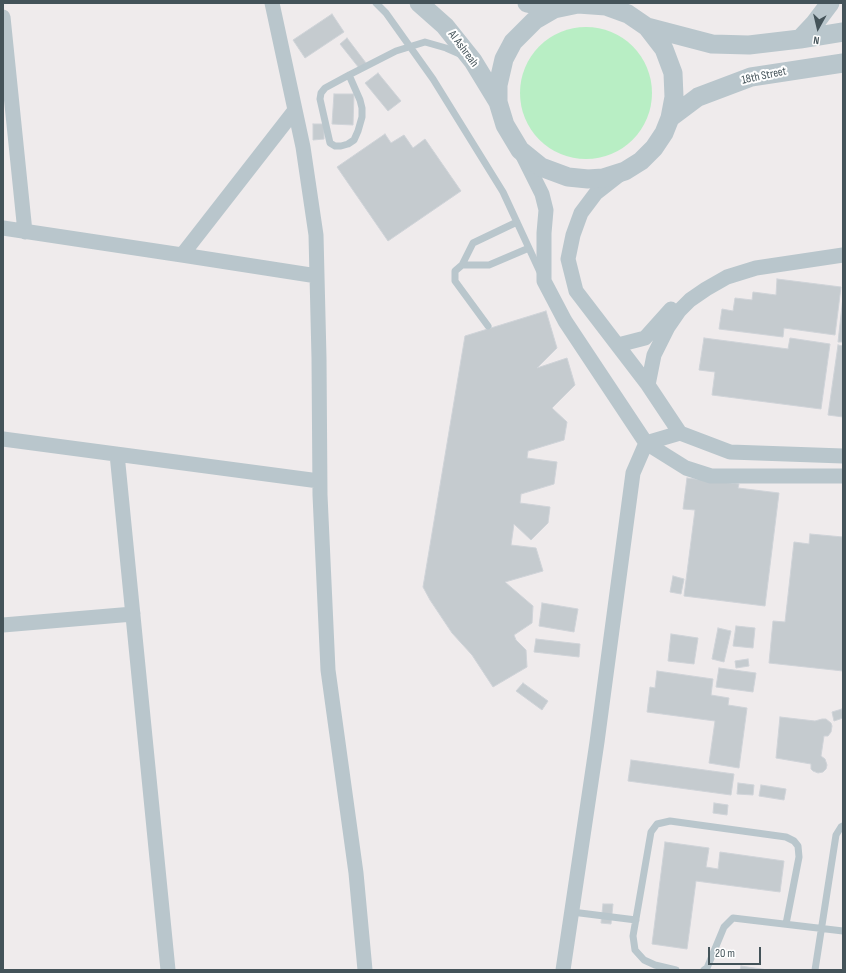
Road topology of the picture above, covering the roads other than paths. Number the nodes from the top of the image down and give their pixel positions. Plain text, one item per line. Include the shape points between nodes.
1 (272, 3) edge
2 (376, 3) edge
3 (419, 3) edge
4 (527, 3) edge
5 (830, 3) edge
6 (554, 9) junction
7 (3, 17) edge
8 (647, 28) junction
9 (843, 32) edge
10 (800, 39) junction
11 (409, 46) junction
12 (473, 61) junction
13 (843, 63) edge
14 (349, 75) junction
15 (498, 102) junction
16 (295, 110) junction
17 (670, 118) junction
18 (520, 150) junction
19 (625, 171) junction
20 (517, 222) junction
21 (3, 228) edge
22 (25, 232) junction
23 (843, 247) edge
24 (529, 248) junction
25 (182, 254) junction
26 (843, 255) edge
27 (462, 265) junction
28 (317, 276) junction
29 (544, 281) junction
30 (488, 326) dead end
31 (618, 346) junction
32 (648, 385) junction
33 (680, 433) junction
34 (3, 439) edge
35 (646, 443) junction
36 (117, 454) junction
37 (843, 456) edge
38 (843, 476) edge
39 (319, 481) junction
40 (133, 614) junction
41 (3, 626) edge
42 (843, 826) edge
43 (572, 912) junction
44 (636, 920) junction
45 (786, 924) junction
46 (822, 928) junction
47 (843, 931) edge
48 (168, 970) edge
49 (365, 970) edge
50 (563, 970) edge
51 (676, 970) edge
52 (704, 970) edge
53 (816, 970) edge

1 - 16 street
2 - 11 lane
3 - 12 street, Al Ashreah via 445,26
4 - 6 street
5 - 10 street
6 - 8 street via 578,4 606,6 628,14
6 - 15 street via 535,20 513,42 504,59 498,85
7 - 22 street
8 - 10 street via 712,44 749,45
8 - 17 street via 664,49 673,73 674,97
9 - 10 street
11 - 12 lane via 425,42 446,48
11 - 14 lane
11 - 20 lane via 433,79 503,192
12 - 15 street, Al Ashreah
13 - 17 street, 18th Street via 751,77 698,97
14 - 14 lane via 360,100 362,117 354,140 348,144 335,146 330,142 320,99 325,88
15 - 18 street via 505,125
16 - 25 street
16 - 28 street via 316,235
17 - 19 street via 664,134 654,148 641,161
18 - 19 street via 541,167 568,177 603,178
18 - 29 street via 542,194 546,210
19 - 31 street via 596,193 581,213 568,259 576,291
20 - 24 lane
20 - 27 lane via 474,243
21 - 22 street
22 - 25 street
23 - 31 street via 774,257 740,266 708,279 668,312 645,338
24 - 27 lane via 489,265
24 - 29 lane
25 - 28 street
26 - 32 street via 756,268 727,277 706,289 690,300 668,326 654,355
27 - 30 lane via 455,271 455,281
28 - 39 street
29 - 35 street via 565,321
31 - 32 street
32 - 33 street
33 - 35 street
33 - 37 street via 730,452
34 - 36 street
35 - 38 street via 686,468 711,476
35 - 43 street via 633,473
36 - 39 street
36 - 40 street
39 - 49 street via 328,670 356,873
40 - 41 street
40 - 48 street
42 - 46 lane via 836,835
43 - 44 lane
43 - 50 street
44 - 45 lane via 651,832 657,824 670,820 786,837 794,841 798,846 799,857
44 - 51 lane via 633,936 635,950 644,960
45 - 46 lane
45 - 52 lane via 733,918 724,927
46 - 47 lane
46 - 53 lane

